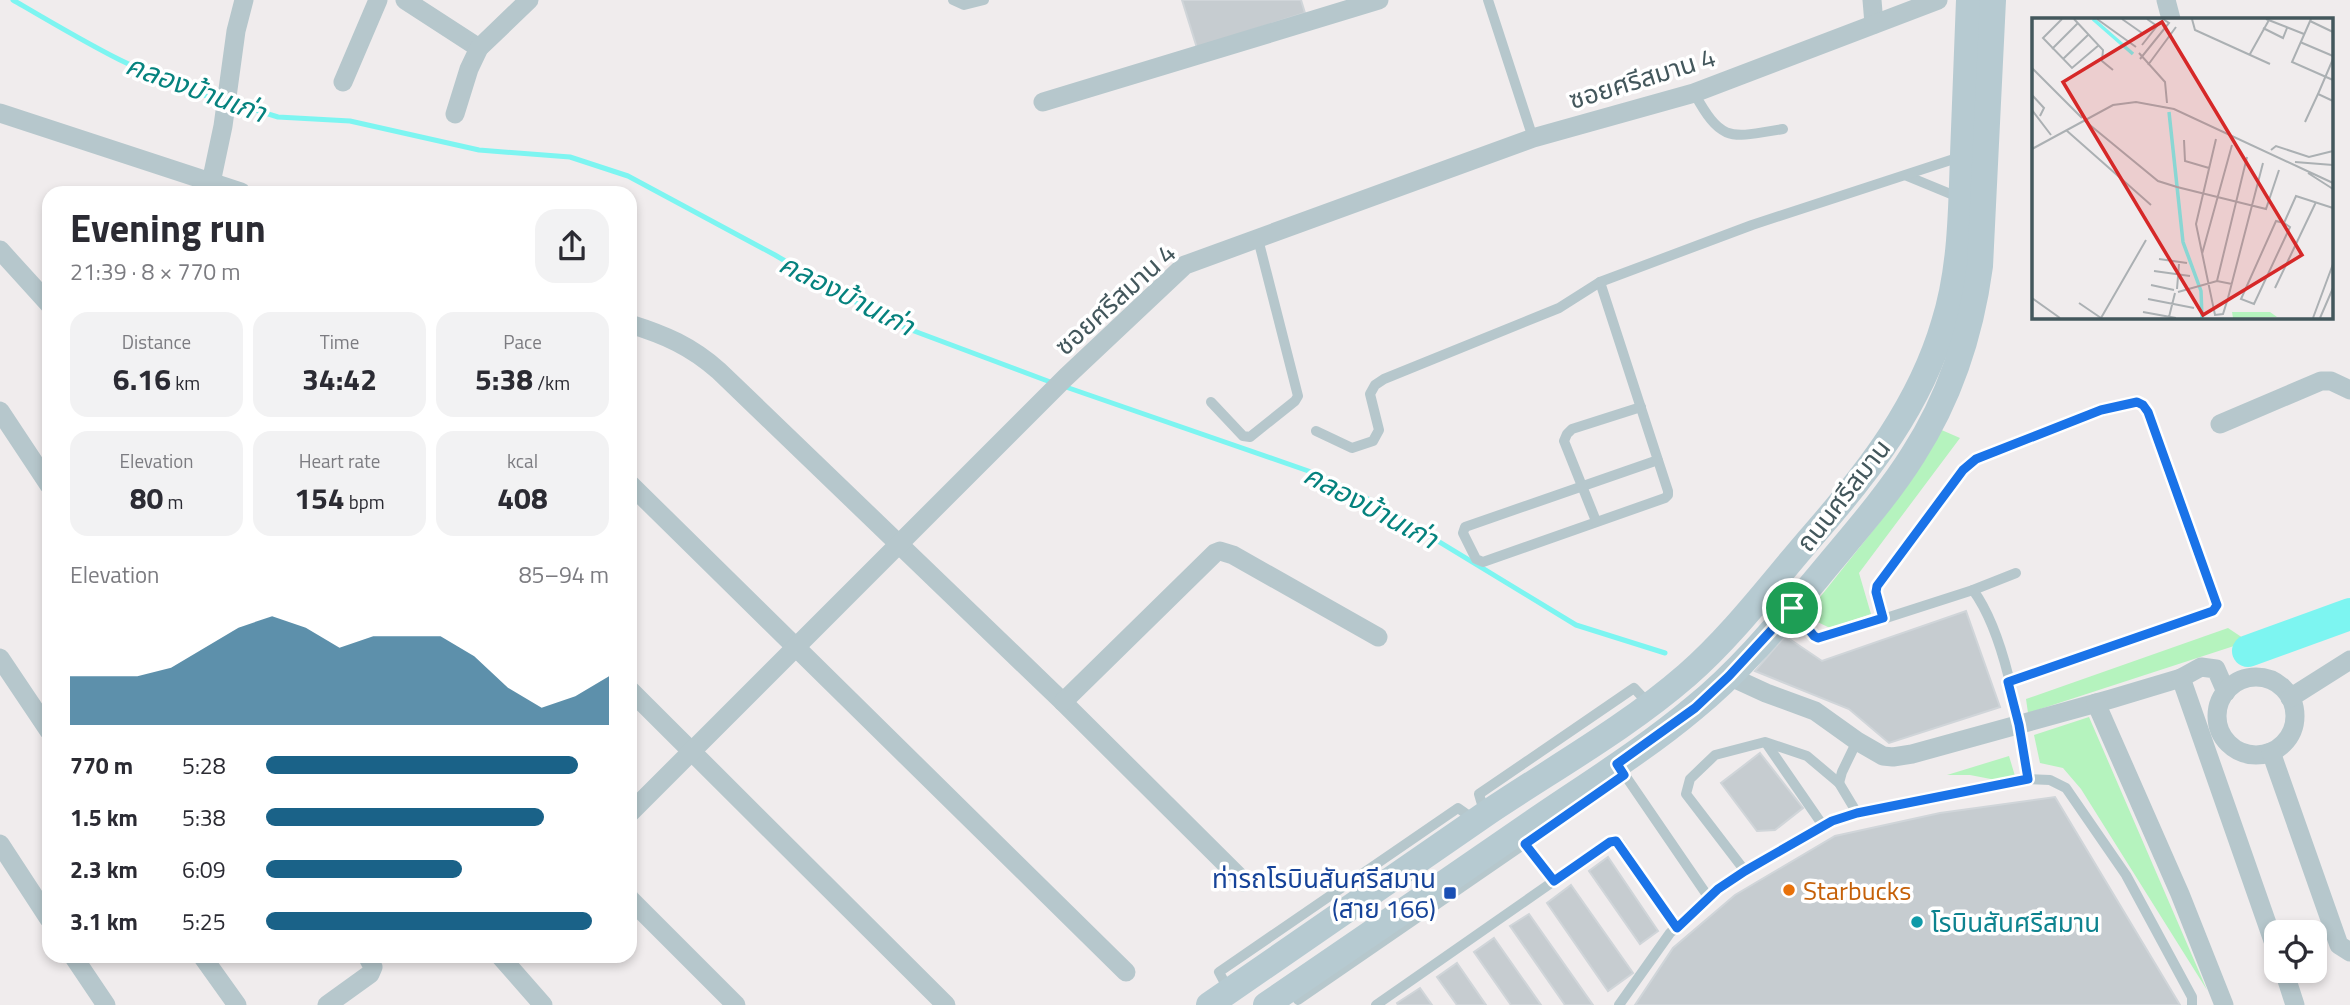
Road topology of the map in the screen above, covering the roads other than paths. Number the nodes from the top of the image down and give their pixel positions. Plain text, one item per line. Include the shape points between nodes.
1 (244, 0) edge
2 (378, 0) edge
3 (405, 0) edge
4 (529, 0) edge
5 (953, 0) edge
6 (984, 0) edge
7 (1379, 0) edge
8 (1488, 0) edge
9 (1871, 0) edge
10 (1938, 0) edge
11 (1969, 0) edge
12 (1993, 0) edge
13 (2166, 0) edge
14 (2171, 18) edge
15 (1874, 24) junction
16 (479, 48) junction
17 (343, 82) dead end
18 (1694, 93) junction
19 (1043, 102) dead end
20 (0, 113) edge
21 (455, 114) dead end
22 (1783, 130) dead end
23 (1533, 138) junction
24 (1963, 156) junction
25 (1907, 176) junction
26 (205, 186) edge
27 (211, 186) edge
28 (1961, 199) junction
29 (1258, 239) junction
30 (0, 250) edge
31 (1601, 282) junction
32 (42, 296) edge
33 (637, 327) edge
34 (2350, 390) edge
35 (1210, 402) dead end
36 (1641, 407) junction
37 (0, 411) edge
38 (2220, 424) dead end
39 (1316, 431) dead end
40 (1658, 460) junction
41 (42, 474) edge
42 (1582, 486) junction
43 (637, 492) edge
44 (1596, 521) junction
45 (899, 545) junction
46 (2015, 573) dead end
47 (1973, 590) junction
48 (1792, 608) junction
49 (1883, 618) junction
50 (1378, 637) dead end
51 (796, 649) junction
52 (0, 658) edge
53 (2350, 660) edge
54 (1729, 676) junction
55 (2181, 678) junction
56 (2008, 682) junction
57 (2226, 691) junction
58 (637, 697) edge
59 (2290, 698) junction
60 (1063, 702) junction
61 (2096, 703) junction
62 (42, 721) edge
63 (2019, 725) junction
64 (1857, 741) junction
65 (1765, 742) junction
66 (692, 750) junction
67 (2271, 752) junction
68 (1618, 774) junction
69 (2028, 779) junction
70 (1839, 783) junction
71 (637, 806) edge
72 (1580, 806) dead end
73 (1857, 813) junction
74 (1824, 827) junction
75 (0, 844) edge
76 (1525, 844) junction
77 (1745, 871) junction
78 (1244, 881) dead end
79 (1554, 881) junction
80 (1709, 898) junction
81 (637, 906) edge
82 (42, 908) edge
83 (2266, 920) edge
84 (1677, 928) junction
85 (2350, 952) edge
86 (78, 963) edge
87 (207, 963) edge
88 (370, 963) edge
89 (506, 963) edge
90 (1126, 972) dead end
91 (2288, 983) edge
92 (1219, 998) edge
93 (1296, 998) edge
94 (106, 1005) edge
95 (237, 1005) edge
96 (327, 1005) edge
97 (543, 1005) edge
98 (736, 1005) edge
99 (946, 1005) edge
100 (1266, 1005) edge
101 (1377, 1005) edge
102 (1619, 1005) edge
103 (2192, 1005) edge
104 (2224, 1005) edge
105 (2295, 1005) edge

1 - 27 street
2 - 17 street
3 - 16 street
4 - 16 street
5 - 6 lane via 964,5
7 - 19 street
8 - 23 lane
9 - 15 street
10 - 15 street, ซอยศรีสมาน 4
11 - 24 main road, ถนนศรีสมาน
12 - 48 main road, ถนนศรีสมาน via 1980,266 1958,362 1912,457
13 - 14 street
15 - 18 street, ซอยศรีสมาน 4
16 - 21 street
18 - 22 lane via 1709,120 1729,134
18 - 23 street, ซอยศรีสมาน 4
20 - 26 street
23 - 29 street, ซอยศรีสมาน 4
24 - 25 lane
24 - 28 main road, ถนนศรีสมาน
25 - 28 lane
25 - 31 lane via 1752,225
28 - 92 main road, ถนนศรีสมาน via 1956,271 1945,321 1928,371 1906,413 1835,510 1737,623 1651,706
29 - 35 lane via 1298,396 1250,438
29 - 45 street, ซอยศรีสมาน 4 via 1185,265
30 - 32 street
31 - 36 lane
31 - 39 lane via 1559,308 1384,379 1370,394 1379,430 1373,441 1352,448
33 - 45 street via 699,353
34 - 38 street via 2321,381
36 - 40 lane
36 - 42 lane via 1567,434 1564,441
37 - 41 street
40 - 42 lane
40 - 44 lane via 1665,498
42 - 44 lane
42 - 44 lane via 1465,527 1463,533 1476,559 1483,562
43 - 51 street
45 - 51 street, ซอยศรีสมาน 4
45 - 60 street
46 - 47 lane
47 - 49 lane
47 - 56 lane via 1992,621
48 - 49 lane via 1818,638
48 - 54 main road, ถนนศรีสมาน
49 - 56 lane via 1877,586 1976,459 2101,410 2137,402 2143,405 2217,605 2213,611
50 - 60 street via 1220,551
51 - 66 street, ซอยศรีสมาน 4
51 - 90 street
52 - 62 street
53 - 59 street
54 - 64 street via 1815,710
54 - 68 main road, ถนนศรีสมาน
55 - 57 street via 2212,667
55 - 61 street
55 - 83 street
56 - 63 lane
57 - 59 street via 2247,678 2260,677 2283,688
57 - 67 street via 2217,715 2224,739 2245,754
58 - 66 street
59 - 67 street via 2294,710 2290,735
60 - 78 street
61 - 63 street
61 - 104 street
63 - 64 street via 1892,757
63 - 69 lane
64 - 70 lane
65 - 70 lane via 1807,756
65 - 74 lane
65 - 77 lane via 1715,755 1687,787 1686,794
66 - 71 street, ซอยศรีสมาน 4
66 - 99 street
67 - 85 street via 2339,944
68 - 80 lane
68 - 93 main road, ถนนศรีสมาน
69 - 73 lane
69 - 103 lane via 2050,780 2066,788 2126,875 2192,997
70 - 73 lane
72 - 76 lane
73 - 74 lane
74 - 77 lane
75 - 82 street
76 - 79 lane
76 - 93 lane
77 - 80 lane
79 - 84 lane via 1616,841
79 - 101 lane
80 - 84 lane
81 - 98 street
84 - 102 lane
86 - 94 street
87 - 95 street
88 - 96 street via 370,974
89 - 97 street
91 - 105 street
93 - 100 main road, ถนนศรีสมาน

